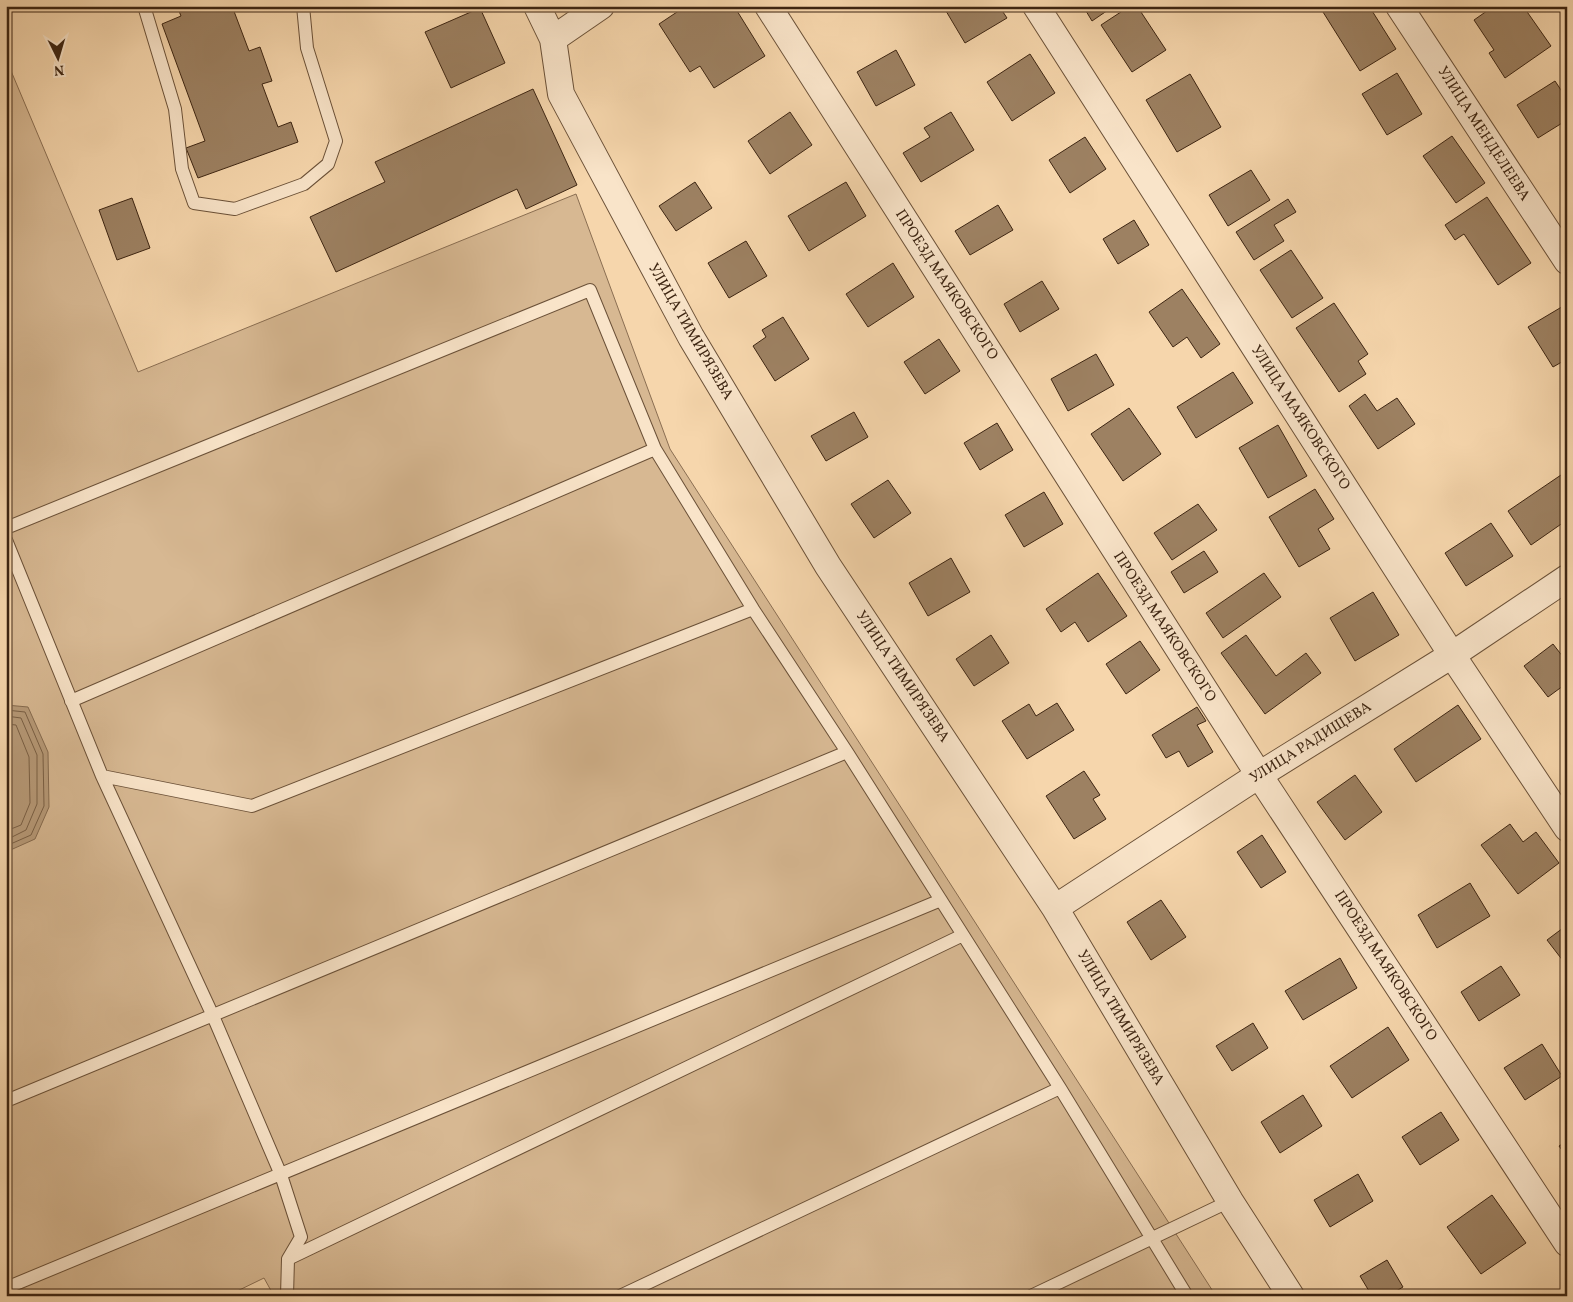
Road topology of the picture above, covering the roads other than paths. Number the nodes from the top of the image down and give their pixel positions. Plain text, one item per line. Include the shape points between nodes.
1 (144, 6) edge
2 (303, 6) edge
3 (537, 6) edge
4 (601, 6) edge
5 (768, 6) edge
6 (1036, 6) edge
7 (1399, 6) edge
8 (553, 39) junction
9 (1567, 261) edge
10 (655, 449) junction
11 (6, 528) edge
12 (6, 540) edge
13 (1567, 578) edge
14 (753, 609) junction
15 (1452, 655) junction
16 (71, 700) junction
17 (847, 752) junction
18 (102, 776) junction
19 (1259, 776) junction
20 (1567, 828) edge
21 (941, 900) junction
22 (1055, 908) junction
23 (963, 935) junction
24 (213, 1016) junction
25 (1060, 1088) junction
26 (6, 1101) edge
27 (281, 1174) junction
28 (1230, 1202) junction
29 (1153, 1238) junction
30 (1567, 1243) edge
31 (288, 1259) junction
32 (6, 1288) edge
33 (287, 1296) edge
34 (620, 1296) edge
35 (1031, 1296) edge
36 (1187, 1296) edge
37 (1291, 1296) edge

1 - 2 lane via 175,109 182,169 194,204 235,209 304,184 328,164 336,141 307,48
3 - 8 street, УЛИЦА ТИМИРЯЗЕВА
4 - 8 street
5 - 19 street, ПРОЕЗД МАЯКОВСКОГО
6 - 15 street, УЛИЦА МАЯКОВСКОГО
7 - 9 street, УЛИЦА МЕНДЕЛЕЕВА
8 - 22 street, УЛИЦА ТИМИРЯЗЕВА via 561,94 691,336 828,566
10 - 11 lane via 590,290
10 - 14 lane
10 - 16 lane
12 - 16 lane
13 - 15 street, УЛИЦА РАДИЩЕВА
14 - 17 lane
14 - 18 lane via 252,806
15 - 19 street, УЛИЦА РАДИЩЕВА
15 - 20 street, УЛИЦА МАЯКОВСКОГО
16 - 18 lane
17 - 21 lane
17 - 24 lane
18 - 24 lane
19 - 22 street, УЛИЦА РАДИЩЕВА
19 - 30 street, ПРОЕЗД МАЯКОВСКОГО
21 - 23 lane
21 - 27 lane
22 - 28 street, УЛИЦА ТИМИРЯЗЕВА
23 - 25 lane
23 - 31 lane
24 - 26 lane
24 - 27 lane
25 - 29 lane
25 - 34 lane
27 - 31 lane via 301,1237
27 - 32 lane
28 - 29 lane
28 - 37 street, УЛИЦА ТИМИРЯЗЕВА
29 - 35 lane
29 - 36 lane
31 - 33 lane

